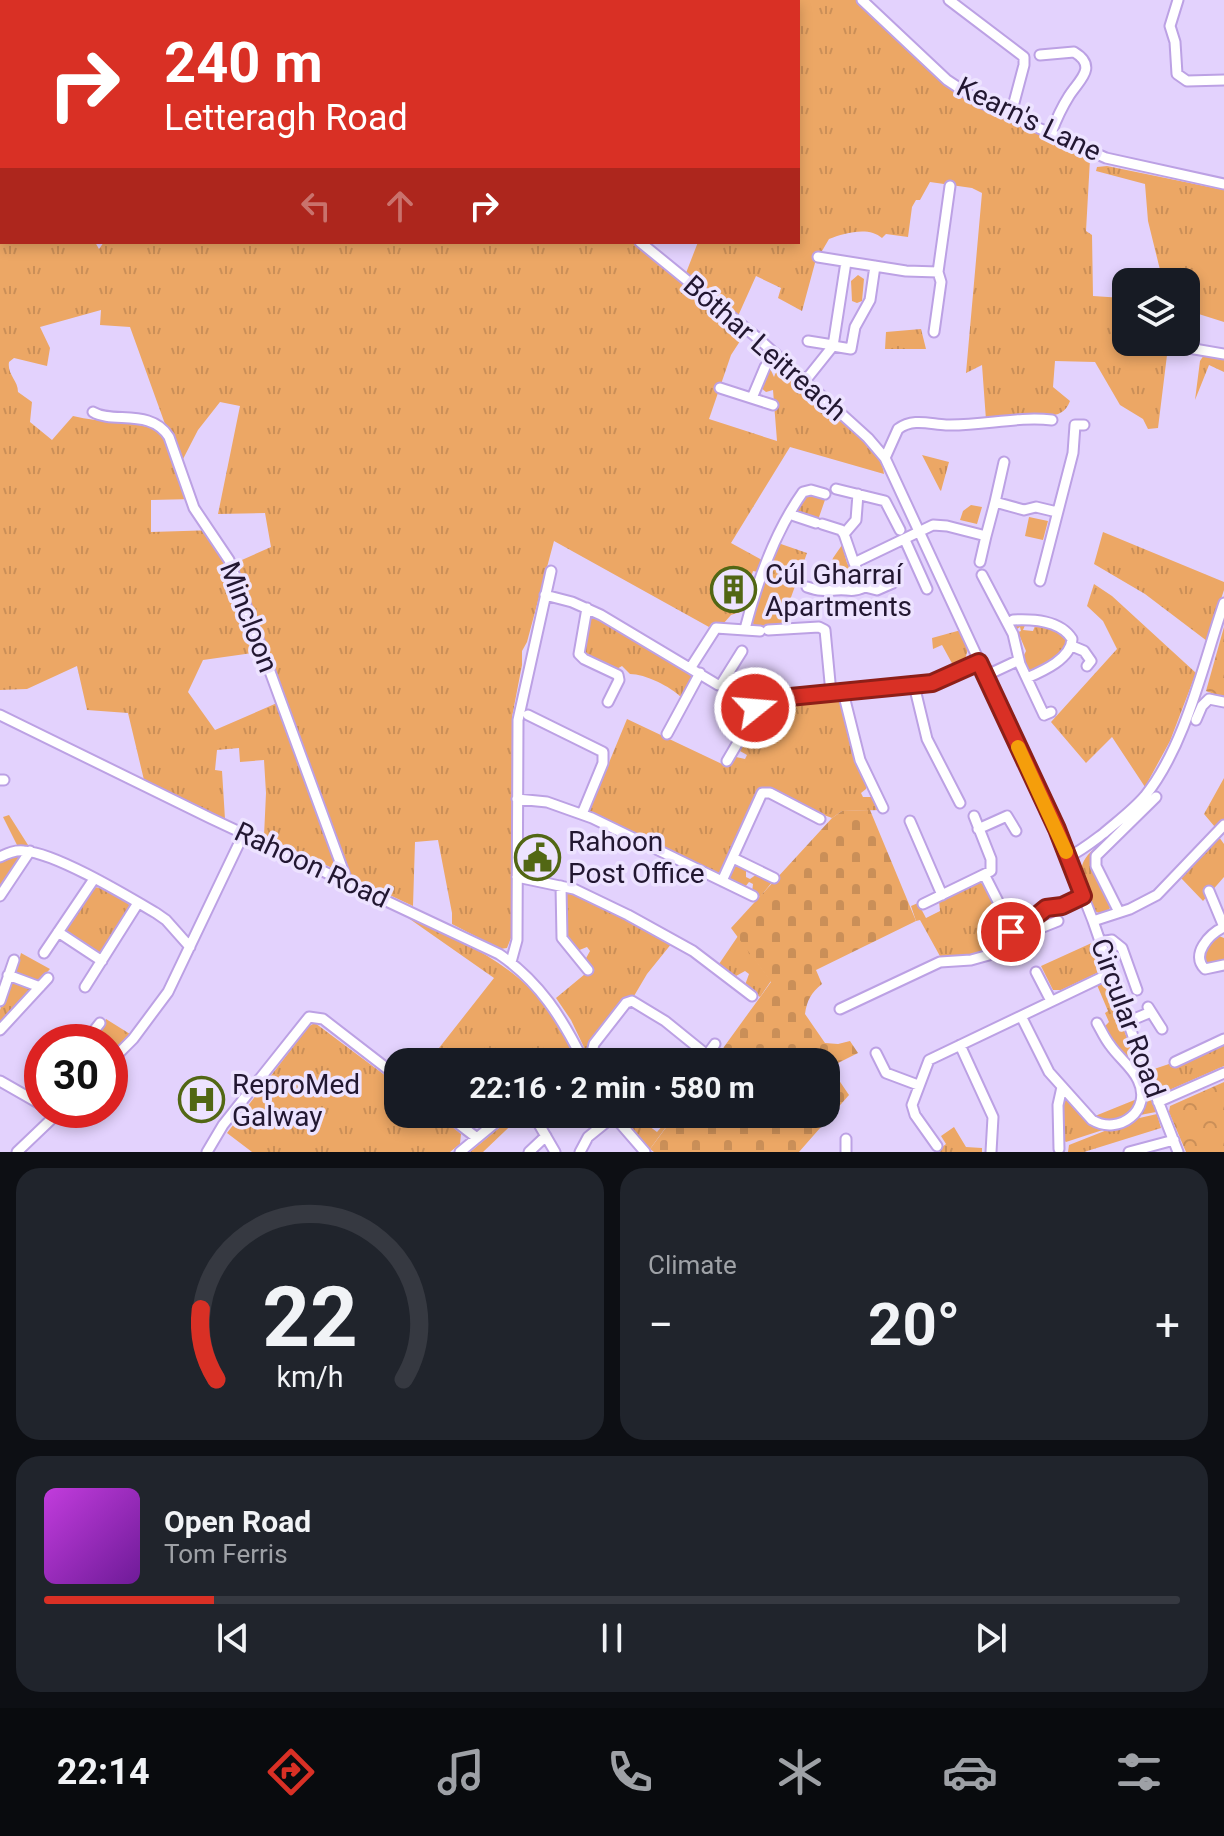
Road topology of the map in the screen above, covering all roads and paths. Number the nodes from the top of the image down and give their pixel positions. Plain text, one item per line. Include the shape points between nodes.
1 (862, 0) edge
2 (949, 0) edge
3 (1178, 0) edge
4 (1040, 55) dead end
5 (1224, 80) edge
6 (1011, 114) junction
7 (1051, 133) junction
8 (1224, 184) edge
9 (950, 186) dead end
10 (936, 199) dead end
11 (948, 201) junction
12 (642, 244) edge
13 (818, 257) dead end
14 (846, 262) junction
15 (875, 266) junction
16 (938, 272) junction
17 (934, 332) dead end
18 (808, 341) dead end
19 (833, 346) junction
20 (1200, 350) edge
21 (775, 353) junction
22 (1224, 354) edge
23 (805, 381) junction
24 (720, 388) dead end
25 (752, 398) junction
26 (773, 405) dead end
27 (93, 412) dead end
28 (1052, 420) dead end
29 (1084, 425) dead end
30 (885, 458) junction
31 (1004, 462) dead end
32 (836, 489) dead end
33 (825, 494) dead end
34 (858, 494) junction
35 (995, 502) junction
36 (1057, 512) junction
37 (789, 514) junction
38 (844, 534) junction
39 (918, 534) junction
40 (903, 535) junction
41 (986, 536) junction
42 (980, 562) dead end
43 (854, 563) junction
44 (551, 571) dead end
45 (982, 575) dead end
46 (1040, 581) dead end
47 (893, 583) dead end
48 (807, 587) dead end
49 (865, 587) junction
50 (927, 589) dead end
51 (545, 595) junction
52 (1224, 603) edge
53 (587, 608) junction
54 (1013, 620) dead end
55 (745, 629) junction
56 (1072, 646) junction
57 (742, 651) dead end
58 (1019, 660) junction
59 (979, 662) junction
60 (1087, 666) dead end
61 (695, 670) junction
62 (985, 676) junction
63 (1027, 678) junction
64 (914, 685) junction
65 (843, 692) junction
66 (831, 693) junction
67 (732, 695) dead end
68 (608, 702) dead end
69 (1224, 702) edge
70 (755, 704) junction
71 (1051, 712) dead end
72 (0, 715) edge
73 (528, 715) dead end
74 (1196, 720) dead end
75 (667, 734) dead end
76 (727, 761) dead end
77 (517, 799) junction
78 (960, 803) dead end
79 (1155, 803) dead end
80 (883, 808) dead end
81 (582, 814) junction
82 (974, 816) dead end
83 (820, 819) dead end
84 (910, 821) dead end
85 (1224, 825) edge
86 (978, 829) junction
87 (1016, 831) dead end
88 (244, 833) junction
89 (30, 851) junction
90 (0, 857) edge
91 (1068, 857) junction
92 (733, 858) junction
93 (985, 876) junction
94 (517, 877) junction
95 (774, 878) dead end
96 (94, 879) junction
97 (347, 881) junction
98 (722, 881) junction
99 (750, 883) junction
100 (561, 886) junction
101 (1209, 891) dead end
102 (942, 895) junction
103 (0, 896) edge
104 (1083, 896) junction
105 (138, 903) junction
106 (923, 904) dead end
107 (1119, 912) junction
108 (1033, 920) junction
109 (1058, 921) dead end
110 (1093, 921) junction
111 (1224, 927) edge
112 (1011, 929) junction
113 (58, 932) junction
114 (1100, 942) junction
115 (190, 947) junction
116 (44, 953) dead end
117 (14, 960) dead end
118 (102, 961) junction
119 (511, 962) junction
120 (1224, 965) edge
121 (588, 970) dead end
122 (1036, 972) dead end
123 (1111, 973) junction
124 (8, 975) junction
125 (48, 978) dead end
126 (40, 987) junction
127 (85, 987) dead end
128 (1137, 990) dead end
129 (752, 996) dead end
130 (0, 1001) edge
131 (1051, 1001) junction
132 (840, 1009) dead end
133 (1021, 1016) junction
134 (1127, 1022) junction
135 (1097, 1023) dead end
136 (1162, 1029) dead end
137 (0, 1030) edge
138 (1224, 1039) edge
139 (128, 1044) edge
140 (715, 1044) dead end
141 (960, 1045) junction
142 (574, 1048) edge
143 (593, 1048) edge
144 (693, 1048) edge
145 (712, 1048) edge
146 (876, 1053) dead end
147 (1175, 1062) dead end
148 (384, 1066) edge
149 (1224, 1073) edge
150 (0, 1081) edge
151 (918, 1085) junction
152 (1062, 1087) junction
153 (24, 1093) edge
154 (1158, 1102) junction
155 (40, 1128) edge
156 (464, 1128) edge
157 (489, 1128) edge
158 (541, 1128) edge
159 (598, 1128) edge
160 (624, 1128) edge
161 (546, 1136) junction
162 (477, 1138) junction
163 (846, 1139) dead end
164 (1174, 1140) junction
165 (937, 1146) dead end
166 (1059, 1149) dead end
167 (1154, 1149) edge
168 (17, 1152) edge
169 (207, 1152) edge
170 (460, 1152) edge
171 (529, 1152) edge
172 (555, 1152) edge
173 (580, 1152) edge
174 (645, 1152) edge
175 (846, 1152) edge
176 (991, 1152) edge
177 (1129, 1152) edge
178 (1178, 1152) edge

1 - 6 street, Kearn's Lane via 963,93
2 - 6 street via 1024,57
3 - 5 street via 1170,26 1177,74 1187,81
4 - 7 street via 1074,52 1085,67 1084,78 1067,98
6 - 7 street, Kearn's Lane
7 - 8 street, Kearn's Lane via 1114,160
9 - 11 street
10 - 11 street
11 - 16 street
12 - 21 street, Bóthar Leitreach
13 - 14 street
14 - 15 street
14 - 19 street
15 - 16 street
15 - 19 street via 870,300 857,322 851,349
16 - 17 street
18 - 19 street
19 - 23 street
20 - 22 street
21 - 23 street, Bóthar Leitreach
21 - 25 street
23 - 30 street, Bóthar Leitreach
24 - 25 street
25 - 26 street
27 - 97 street, Mincloon via 145,421 169,437 194,508 229,560
28 - 30 street via 910,423 898,429
29 - 36 street via 1075,425
30 - 39 street, Bóthar Leitreach
31 - 35 street
32 - 34 street
33 - 37 street via 805,491
34 - 38 street via 856,520
34 - 40 street via 887,503
35 - 36 street
35 - 41 street
36 - 46 street
37 - 38 street
37 - 55 street via 772,547
38 - 43 street
39 - 40 street
39 - 41 street via 940,525
39 - 59 street, Bóthar Leitreach
40 - 43 street
40 - 50 street
41 - 42 street
43 - 49 street
44 - 51 street
45 - 58 street via 1013,634
47 - 49 street via 877,590
48 - 49 street via 825,593
51 - 53 street
51 - 77 street via 520,704
52 - 91 street via 1184,719 1156,780 1128,813
53 - 61 street
53 - 68 street via 579,654 618,675
54 - 56 street via 1061,628
55 - 61 street via 714,629
55 - 66 street via 825,630
56 - 60 street via 1089,656
56 - 63 street via 1054,664
57 - 61 street via 722,683
58 - 62 street
58 - 63 street
59 - 62 street, Circular Road
59 - 64 street via 939,681
61 - 75 street
62 - 91 street, Circular Road
63 - 71 street via 1044,715
64 - 65 street
64 - 78 street via 927,739
65 - 66 street
65 - 80 street via 860,760
66 - 70 street
67 - 70 street
69 - 74 street via 1209,699
70 - 76 street
72 - 88 street, Rahoon Road
73 - 81 street via 603,752
77 - 81 street
77 - 94 street
79 - 107 street via 1096,856
81 - 98 street
82 - 86 street
83 - 92 street via 762,793
84 - 102 street
85 - 107 street via 1157,895
86 - 87 street via 1007,816
86 - 93 street via 992,863
88 - 97 street, Rahoon Road
88 - 115 street
89 - 90 street
89 - 96 street
89 - 103 street
91 - 104 street, Circular Road
92 - 98 street
92 - 99 street
93 - 102 street
93 - 112 street
94 - 100 street
94 - 119 street via 517,940
95 - 99 street
96 - 105 street
96 - 113 street
97 - 119 street, Rahoon Road
98 - 99 street
100 - 121 street via 562,938
100 - 129 street via 685,946
101 - 111 street
102 - 106 street
104 - 108 street via 1046,908
104 - 110 street, Circular Road
105 - 115 street via 166,920
105 - 118 street
107 - 110 street
108 - 109 street via 1044,928
108 - 112 street
110 - 114 street, Circular Road
111 - 120 street via 1200,952 1201,965 1210,970
112 - 132 street via 989,955 942,962
113 - 116 street
113 - 118 street
114 - 123 street, Circular Road
114 - 128 street via 1109,939 1122,948
115 - 139 street via 162,1002
117 - 124 street
118 - 127 street
119 - 142 street, Rahoon Road via 557,1010
122 - 131 street
123 - 131 street
123 - 134 street, Circular Road
124 - 126 street
124 - 130 street
125 - 126 street
126 - 137 street
131 - 133 street
133 - 141 street
133 - 152 street
134 - 136 street via 1149,1010
134 - 154 street, Circular Road
135 - 152 street via 1138,1079 1140,1109 1124,1122 1101,1124
138 - 147 street
140 - 145 street
141 - 151 street via 929,1060
141 - 176 street via 993,1117
143 - 144 street via 632,1001 657,1015
146 - 151 street via 886,1073
148 - 169 street via 323,1019 309,1017
149 - 154 street
150 - 153 street
151 - 165 street via 913,1112
152 - 166 street
154 - 164 street, Circular Road
155 - 168 street
156 - 162 street
157 - 162 street
158 - 161 street
159 - 173 street
160 - 174 street
161 - 171 street
161 - 172 street
162 - 170 street
163 - 175 street
164 - 167 street
164 - 178 street, Circular Road
167 - 177 street

